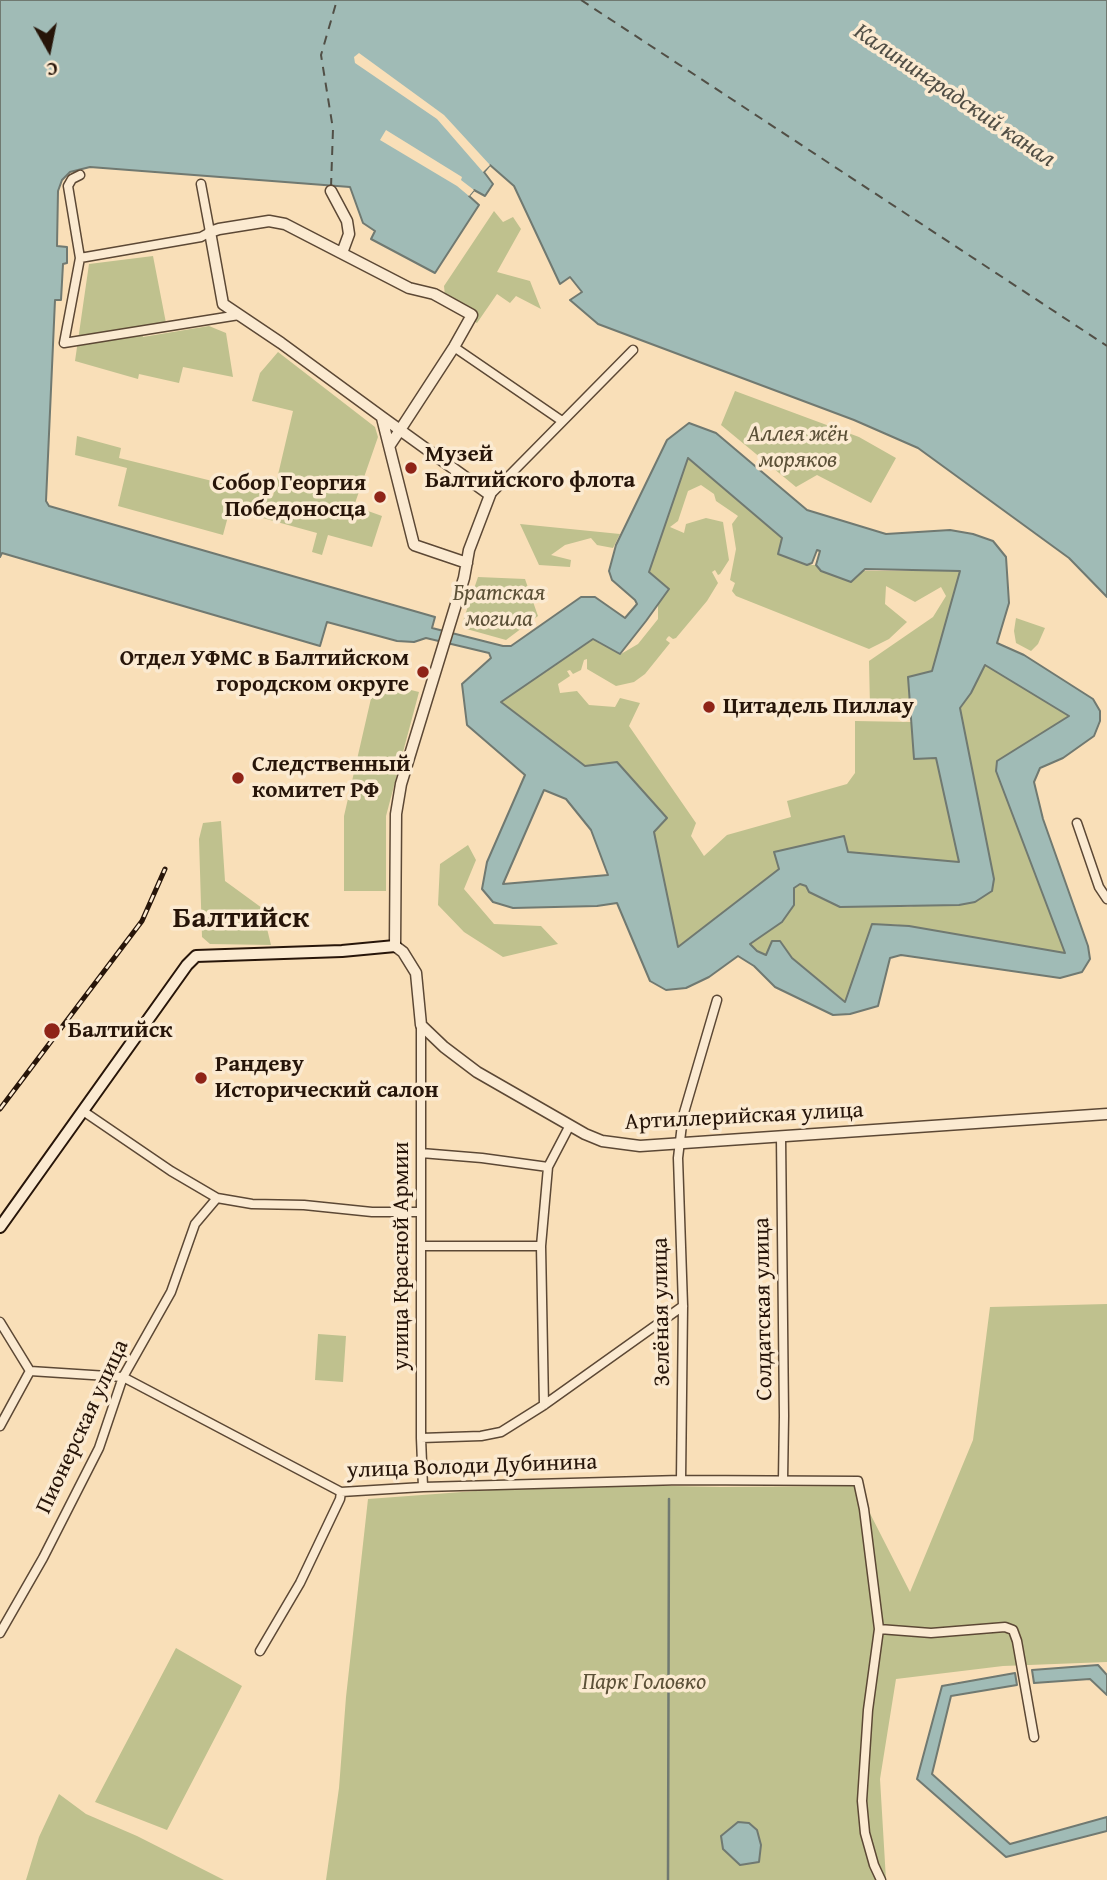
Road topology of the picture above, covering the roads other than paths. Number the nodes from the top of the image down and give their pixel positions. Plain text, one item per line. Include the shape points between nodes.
1 (80, 175) dead end
2 (201, 184) dead end
3 (331, 191) dead end
4 (210, 232) junction
5 (342, 253) junction
6 (80, 258) junction
7 (239, 315) junction
8 (454, 347) junction
9 (632, 350) dead end
10 (382, 417) junction
11 (562, 421) junction
12 (400, 430) junction
13 (390, 445) junction
14 (490, 495) junction
15 (467, 563) junction
16 (1077, 823) dead end
17 (1107, 899) edge
18 (395, 946) junction
19 (717, 1000) dead end
20 (421, 1025) junction
21 (83, 1111) junction
22 (1107, 1114) edge
23 (570, 1125) junction
24 (780, 1137) junction
25 (679, 1143) junction
26 (421, 1153) junction
27 (548, 1167) junction
28 (217, 1198) junction
29 (421, 1212) junction
30 (0, 1227) edge
31 (541, 1245) junction
32 (421, 1246) junction
33 (683, 1306) junction
34 (0, 1322) edge
35 (30, 1371) junction
36 (123, 1377) junction
37 (544, 1405) junction
38 (0, 1426) edge
39 (421, 1438) junction
40 (681, 1480) junction
41 (783, 1480) junction
42 (423, 1487) junction
43 (341, 1492) junction
44 (879, 1629) junction
45 (0, 1633) edge
46 (260, 1651) dead end
47 (1034, 1737) dead end
48 (881, 1880) edge

1 - 6 street via 68,186
2 - 4 street
3 - 5 street via 347,222 349,234
4 - 5 street via 269,221 285,224
4 - 6 street
4 - 7 street via 222,304
5 - 8 street via 472,315
6 - 7 street via 64,343
7 - 10 street
8 - 11 street
8 - 12 street
9 - 11 street
10 - 12 street
10 - 13 street
11 - 14 street
12 - 13 street
12 - 14 street
13 - 15 street via 414,545
14 - 15 street
15 - 18 street via 398,800
16 - 17 street
18 - 20 street via 416,973
18 - 21 main road via 196,956
19 - 25 street, Зелёная улица via 682,1116
20 - 23 street, Артиллерийская улица via 477,1072
20 - 26 street, улица Красной Армии
21 - 28 street
21 - 30 main road
22 - 24 street, Артиллерийская улица
23 - 25 street, Артиллерийская улица via 611,1142 639,1146
23 - 27 street
24 - 25 street, Артиллерийская улица
24 - 41 street, Солдатская улица
25 - 33 street, Зелёная улица
26 - 27 street
26 - 29 street, улица Красной Армии
27 - 31 street
28 - 29 street via 252,1204
28 - 36 street, Пионерская улица via 195,1224 171,1293
29 - 32 street, улица Красной Армии
31 - 32 street
31 - 37 street
32 - 39 street, улица Красной Армии
33 - 37 street
33 - 40 street, Зелёная улица
34 - 35 street
35 - 36 street, улица Володи Дубинина
35 - 38 street
36 - 43 street, улица Володи Дубинина
36 - 45 street, Пионерская улица via 100,1448
37 - 39 street via 501,1432
39 - 42 street, улица Красной Армии
40 - 41 street, улица Володи Дубинина
40 - 42 street, улица Володи Дубинина
41 - 44 street, улица Володи Дубинина via 858,1481
42 - 43 street, улица Володи Дубинина
43 - 46 street via 300,1583
44 - 47 street via 931,1633 1013,1630
44 - 48 street via 862,1801 865,1833

